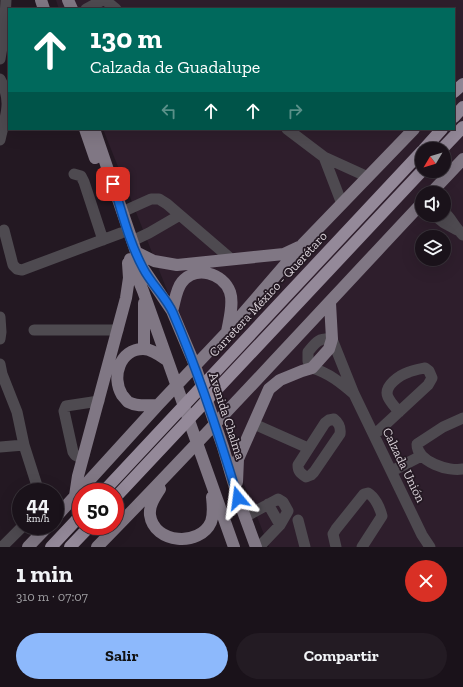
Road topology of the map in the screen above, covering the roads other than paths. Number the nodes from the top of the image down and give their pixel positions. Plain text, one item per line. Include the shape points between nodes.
1 (6, 0) edge
2 (104, 0) edge
3 (90, 8) edge
4 (115, 8) edge
5 (4, 35) edge
6 (0, 60) edge
7 (463, 77) edge
8 (0, 79) edge
9 (463, 84) edge
10 (455, 85) edge
11 (455, 91) edge
12 (463, 107) edge
13 (455, 116) edge
14 (463, 127) edge
15 (85, 130) edge
16 (94, 130) edge
17 (287, 130) edge
18 (413, 130) edge
19 (441, 130) edge
20 (0, 140) edge
21 (430, 142) edge
22 (449, 142) edge
23 (324, 157) junction
24 (415, 159) edge
25 (463, 159) edge
26 (74, 174) dead end
27 (368, 177) junction
28 (415, 178) edge
29 (438, 186) edge
30 (342, 204) junction
31 (415, 211) edge
32 (122, 212) junction
33 (180, 215) junction
34 (451, 219) edge
35 (443, 222) edge
36 (4, 230) dead end
37 (121, 233) junction
38 (460, 233) edge
39 (103, 240) junction
40 (304, 244) junction
41 (131, 248) junction
42 (231, 259) junction
43 (143, 292) junction
44 (330, 303) junction
45 (172, 311) junction
46 (0, 317) edge
47 (34, 330) dead end
48 (118, 330) junction
49 (227, 332) junction
50 (0, 339) edge
51 (332, 339) junction
52 (144, 349) junction
53 (168, 361) junction
54 (0, 364) edge
55 (312, 368) junction
56 (354, 394) junction
57 (98, 401) junction
58 (158, 405) junction
59 (399, 412) dead end
60 (463, 418) edge
61 (254, 424) junction
62 (374, 435) junction
63 (24, 445) junction
64 (0, 447) edge
65 (308, 448) junction
66 (84, 455) junction
67 (421, 456) junction
68 (463, 469) edge
69 (392, 471) junction
70 (167, 476) junction
71 (211, 482) junction
72 (36, 483) edge
73 (78, 483) edge
74 (87, 483) edge
75 (110, 483) edge
76 (124, 488) edge
77 (238, 498) junction
78 (72, 499) edge
79 (64, 508) edge
80 (245, 517) junction
81 (298, 520) dead end
82 (72, 525) edge
83 (14, 535) edge
84 (39, 535) edge
85 (81, 535) edge
86 (2, 547) edge
87 (28, 547) edge
88 (51, 547) edge
89 (70, 547) edge
90 (98, 547) edge
91 (234, 547) edge
92 (257, 547) edge
93 (305, 547) edge
94 (336, 547) edge
95 (362, 547) edge
96 (430, 547) edge

1 - 5 street
2 - 3 street
2 - 4 street
5 - 6 street
7 - 10 main road
8 - 20 street via 6,89 8,104
9 - 11 highway
12 - 13 highway
14 - 22 highway
15 - 37 main road
16 - 32 main road
17 - 23 street
18 - 27 main road
19 - 21 highway, Carretera México - Querétaro
23 - 27 street
23 - 30 street
24 - 75 highway, Carretera México - Querétaro
25 - 29 main road
26 - 39 street via 81,176 84,182
27 - 30 main road
28 - 76 highway
30 - 40 main road
31 - 44 main road
32 - 33 street via 151,199 159,199
32 - 41 main road
33 - 41 street via 149,233
33 - 42 street
34 - 38 street
35 - 38 street
36 - 39 street via 13,265 22,270
37 - 39 street
37 - 41 main road
40 - 42 main road via 284,254
40 - 49 main road
41 - 42 main road via 154,261 177,265
41 - 43 main road
41 - 45 main road, Avenida Chalma
41 - 48 main road via 126,298
43 - 52 main road
43 - 53 main road
44 - 51 main road
44 - 70 main road
45 - 49 main road via 182,281 198,273 213,274 225,284 230,293
45 - 77 main road, Avenida Chalma via 194,363
46 - 50 street
47 - 48 street
48 - 57 main road
49 - 58 main road
51 - 55 main road via 329,349
51 - 56 street, Calzada Unión
52 - 53 main road
52 - 58 main road via 132,351 122,360 116,374 118,389 127,401 139,406
53 - 71 main road
54 - 63 street via 18,412
55 - 56 street, Calzada Unión via 337,379
55 - 61 main road via 280,380 269,389
56 - 62 street, Calzada Unión
57 - 66 main road
57 - 66 street via 72,404 66,406 64,411 73,452 75,455
58 - 74 main road
59 - 62 street
60 - 67 street via 420,441 417,448
61 - 65 street
61 - 77 main road via 238,459
62 - 69 street, Calzada Unión
63 - 64 street
63 - 72 street
65 - 65 street via 298,465 300,473 306,477 314,472 340,434 339,423 334,419 329,420
66 - 73 main road
67 - 68 street via 431,463 457,470
67 - 69 street
69 - 96 street, Calzada Unión
70 - 71 main road via 152,503 150,514 153,524 160,533 184,541 194,539 210,523 213,510
70 - 90 main road
71 - 91 main road
77 - 80 main road, Avenida Chalma
78 - 79 main road
80 - 92 main road, Avenida Chalma
80 - 92 street via 268,504 280,525
81 - 93 street
82 - 88 highway
83 - 86 street
84 - 87 main road
85 - 89 highway
94 - 95 street via 333,534 364,494 368,493 372,495 382,516

